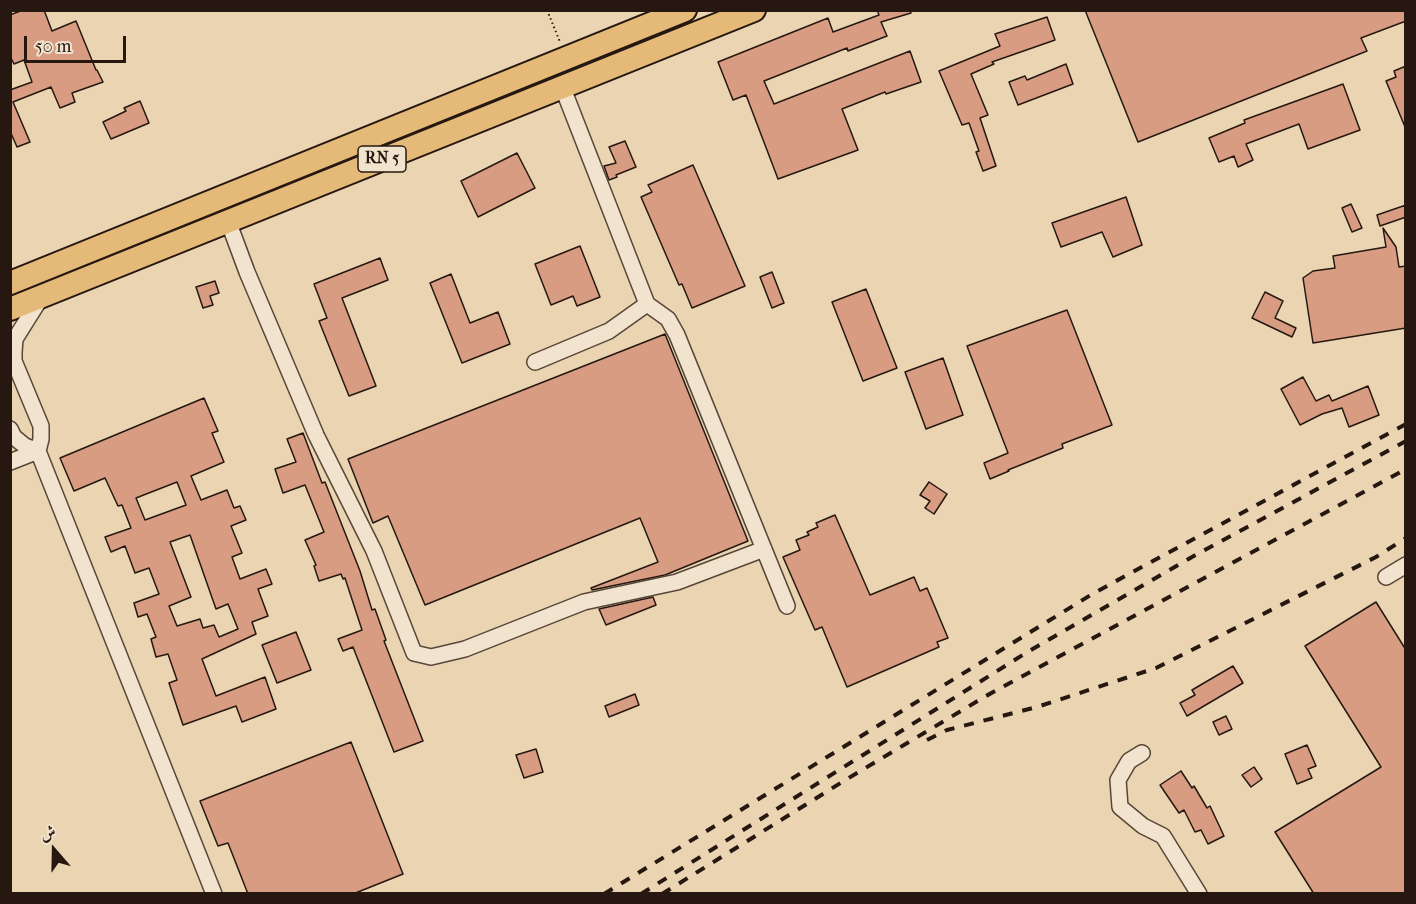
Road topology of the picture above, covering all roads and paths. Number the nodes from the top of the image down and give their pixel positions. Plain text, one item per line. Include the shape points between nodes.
1 (547, 10) edge
2 (685, 10) edge
3 (754, 10) edge
4 (566, 59) junction
5 (562, 86) junction
6 (228, 221) junction
7 (10, 283) edge
8 (42, 296) junction
9 (647, 304) junction
10 (10, 309) edge
11 (535, 362) dead end
12 (10, 429) edge
13 (38, 451) junction
14 (10, 462) edge
15 (764, 549) junction
16 (1406, 565) edge
17 (1386, 577) dead end
18 (787, 606) dead end
19 (1142, 753) dead end
20 (214, 894) edge
21 (1199, 894) edge

1 - 4 path
2 - 4 highway, RN 5
3 - 5 highway, RN 5
4 - 7 highway, RN 5
5 - 6 highway, RN 5
5 - 9 lane
6 - 8 highway, RN 5
6 - 15 lane via 316,435 374,551 414,653 431,657 465,649 584,602 677,582
8 - 10 highway, RN 5
8 - 13 lane via 15,339 14,352 14,361 41,426
9 - 11 lane via 609,331
9 - 15 lane via 668,319 677,335
12 - 13 lane via 25,446
13 - 14 lane
13 - 20 lane
15 - 18 lane
16 - 17 lane
19 - 21 lane via 1129,761 1118,780 1120,807 1163,836

